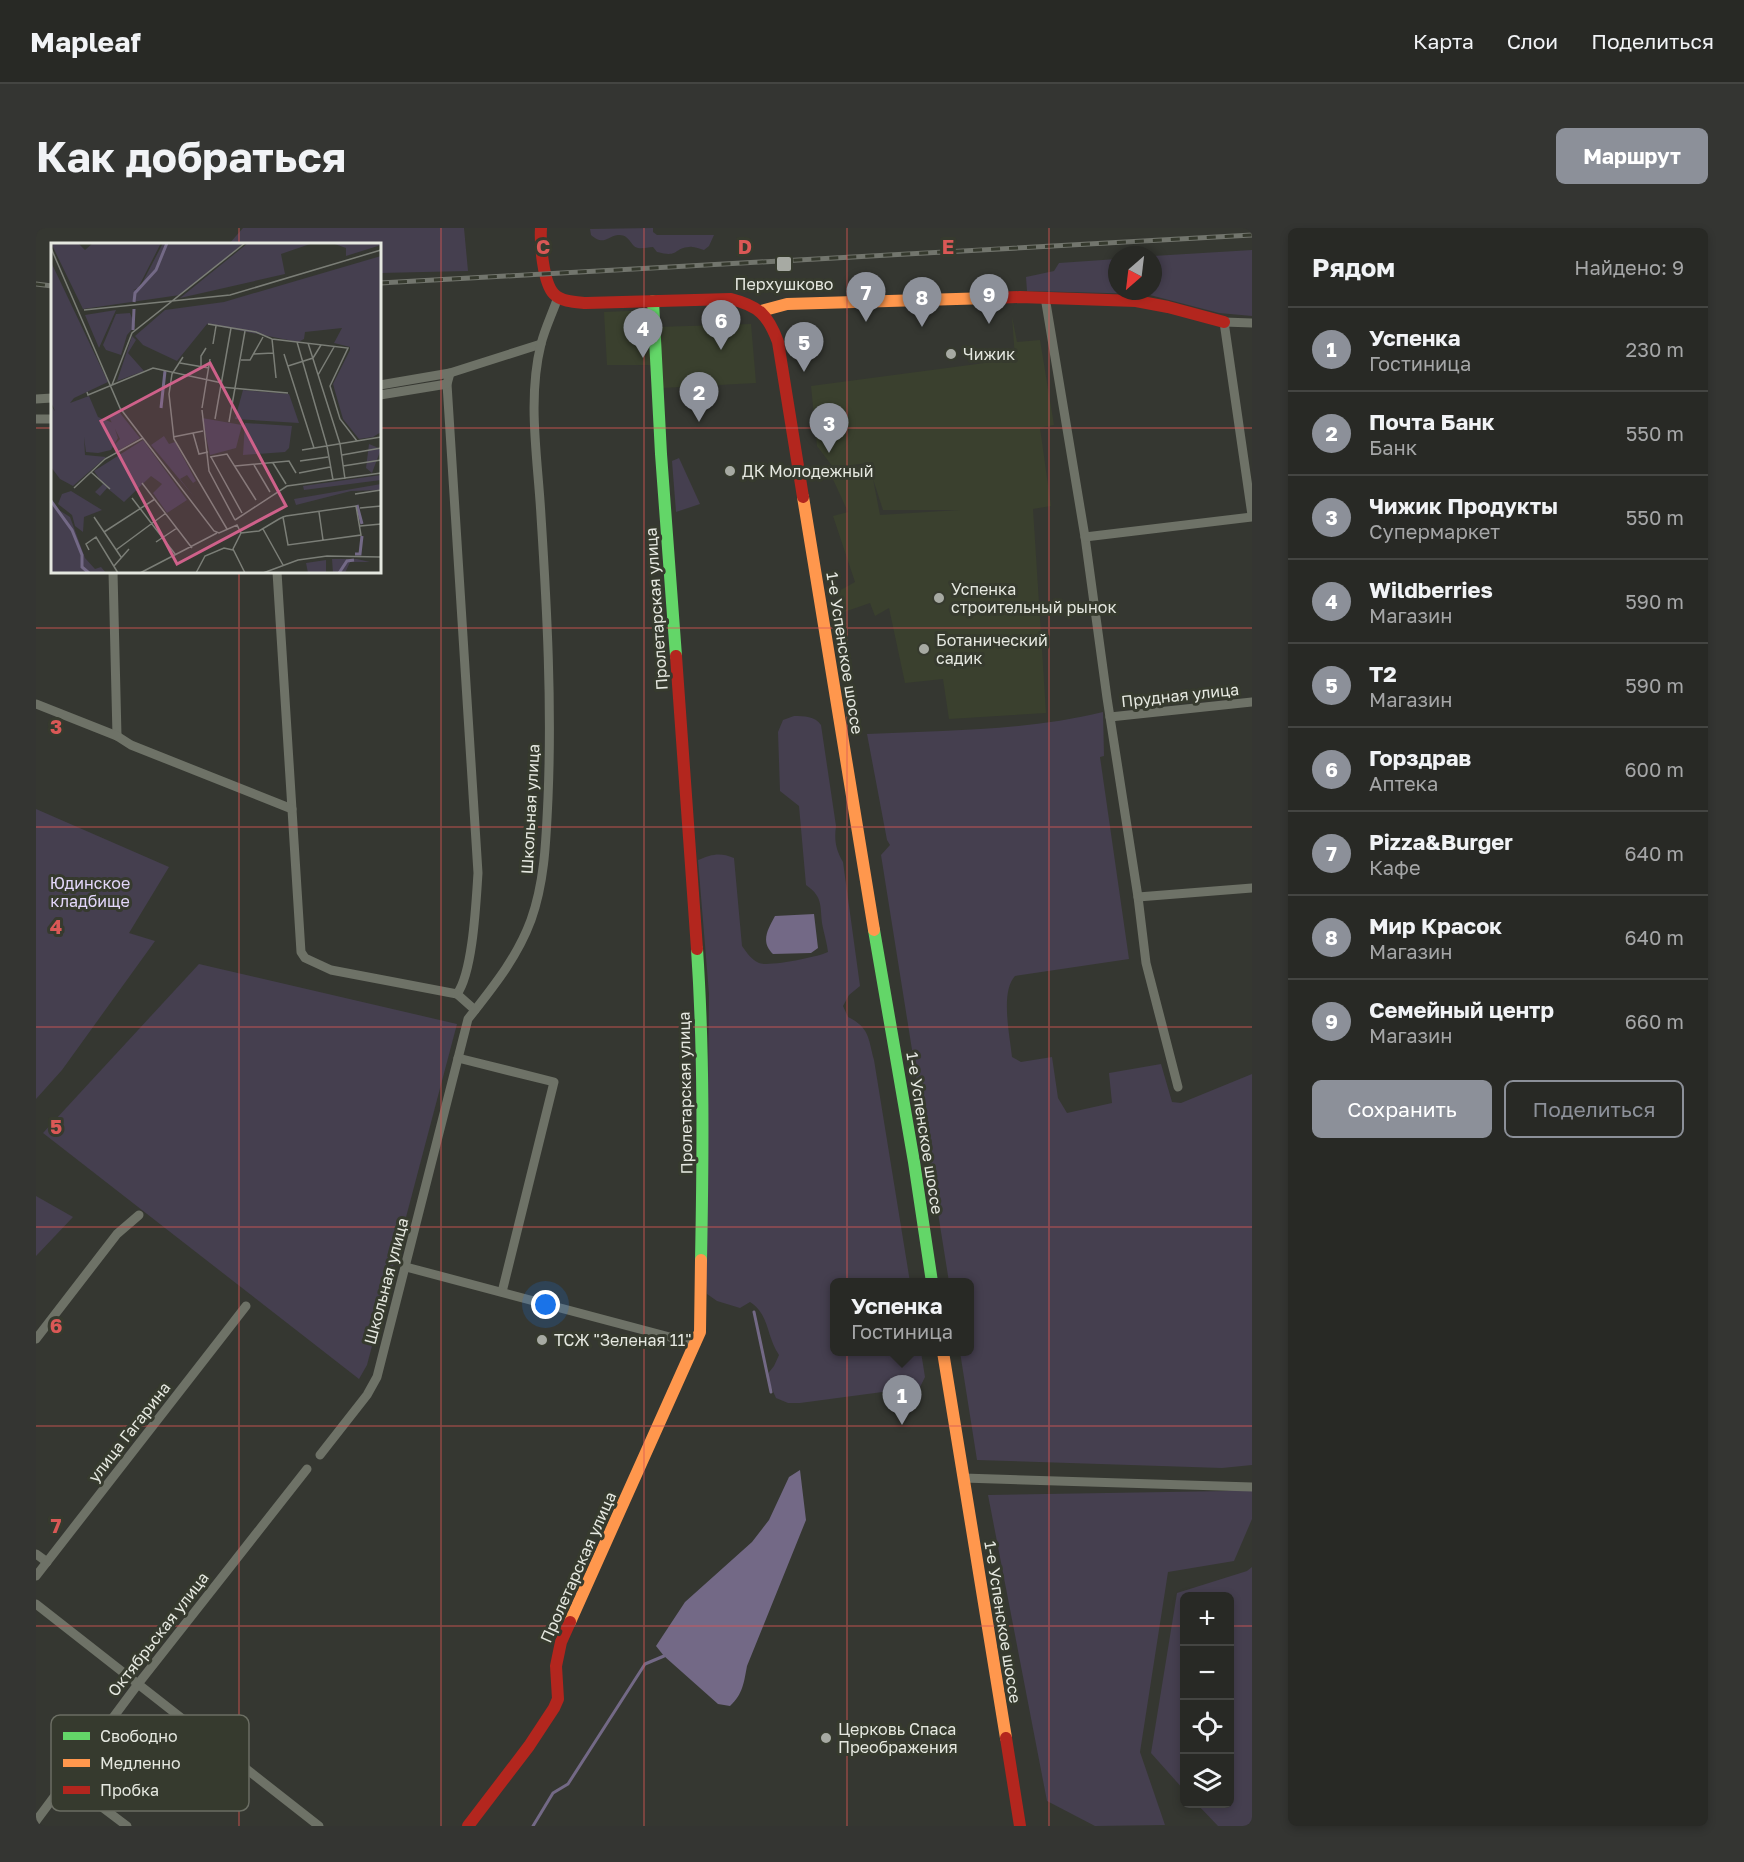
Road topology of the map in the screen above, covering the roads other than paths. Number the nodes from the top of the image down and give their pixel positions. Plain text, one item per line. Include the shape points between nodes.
1 (541, 228) edge
2 (558, 297) junction
3 (1045, 297) junction
4 (653, 301) junction
5 (762, 311) junction
6 (1224, 322) junction
7 (1252, 323) edge
8 (541, 344) junction
9 (450, 373) junction
10 (447, 384) junction
11 (381, 385) edge
12 (381, 395) edge
13 (51, 398) edge
14 (36, 399) edge
15 (36, 418) edge
16 (51, 419) edge
17 (1252, 516) edge
18 (1085, 537) junction
19 (113, 573) edge
20 (277, 573) edge
21 (1252, 702) edge
22 (36, 704) edge
23 (1110, 717) junction
24 (117, 736) junction
25 (292, 809) junction
26 (1252, 888) edge
27 (1138, 897) junction
28 (457, 994) junction
29 (475, 1010) junction
30 (458, 1058) junction
31 (1178, 1087) dead end
32 (139, 1215) dead end
33 (406, 1267) junction
34 (931, 1278) edge
35 (502, 1292) junction
36 (246, 1306) dead end
37 (36, 1339) edge
38 (696, 1344) junction
39 (944, 1356) edge
40 (320, 1455) dead end
41 (307, 1469) dead end
42 (963, 1478) junction
43 (1252, 1487) edge
44 (36, 1554) edge
45 (46, 1562) junction
46 (36, 1576) edge
47 (36, 1604) edge
48 (138, 1684) junction
49 (115, 1715) edge
50 (178, 1715) edge
51 (249, 1771) edge
52 (51, 1800) edge
53 (108, 1811) edge
54 (36, 1821) edge
55 (127, 1826) edge
56 (319, 1826) edge
57 (468, 1826) edge
58 (1020, 1826) edge

1 - 2 street via 546,282
2 - 4 street via 586,303
2 - 8 street, Школьная улица
3 - 5 street via 787,304
3 - 6 street via 1136,301
3 - 18 street
4 - 5 street via 731,299
4 - 38 street, Пролетарская улица via 700,997 703,1170 700,1332
5 - 34 street, 1-е Успенское шоссе via 778,342
6 - 7 street
6 - 17 street
8 - 9 street
8 - 29 street, Школьная улица via 534,397 548,626 550,758 545,852 531,919 518,950
9 - 10 street
9 - 11 street
10 - 12 street
10 - 28 street via 478,873 474,929 463,986
13 - 14 street
15 - 16 street
17 - 18 street
18 - 23 street
19 - 24 street
20 - 25 street
21 - 23 street, Прудная улица
22 - 24 street
23 - 27 street
24 - 25 street
25 - 28 street via 301,952 305,958 331,970
26 - 27 street
27 - 31 street via 1146,963
28 - 29 street
29 - 30 street, Школьная улица via 468,1019
30 - 33 street, Школьная улица
30 - 35 street via 554,1082
32 - 37 street via 117,1234
33 - 35 street
33 - 40 street, Школьная улица via 377,1377
35 - 38 street
36 - 45 street, улица Гагарина
38 - 57 street, Пролетарская улица via 561,1642 556,1666 559,1690 554,1708
39 - 42 street, 1-е Успенское шоссе
41 - 48 street, Октябрьская улица
42 - 43 street
42 - 58 street, 1-е Успенское шоссе
44 - 45 street
45 - 46 street, улица Гагарина
47 - 48 street
48 - 49 street, Октябрьская улица
48 - 50 street
51 - 56 street
52 - 54 street, Октябрьская улица
53 - 55 street

